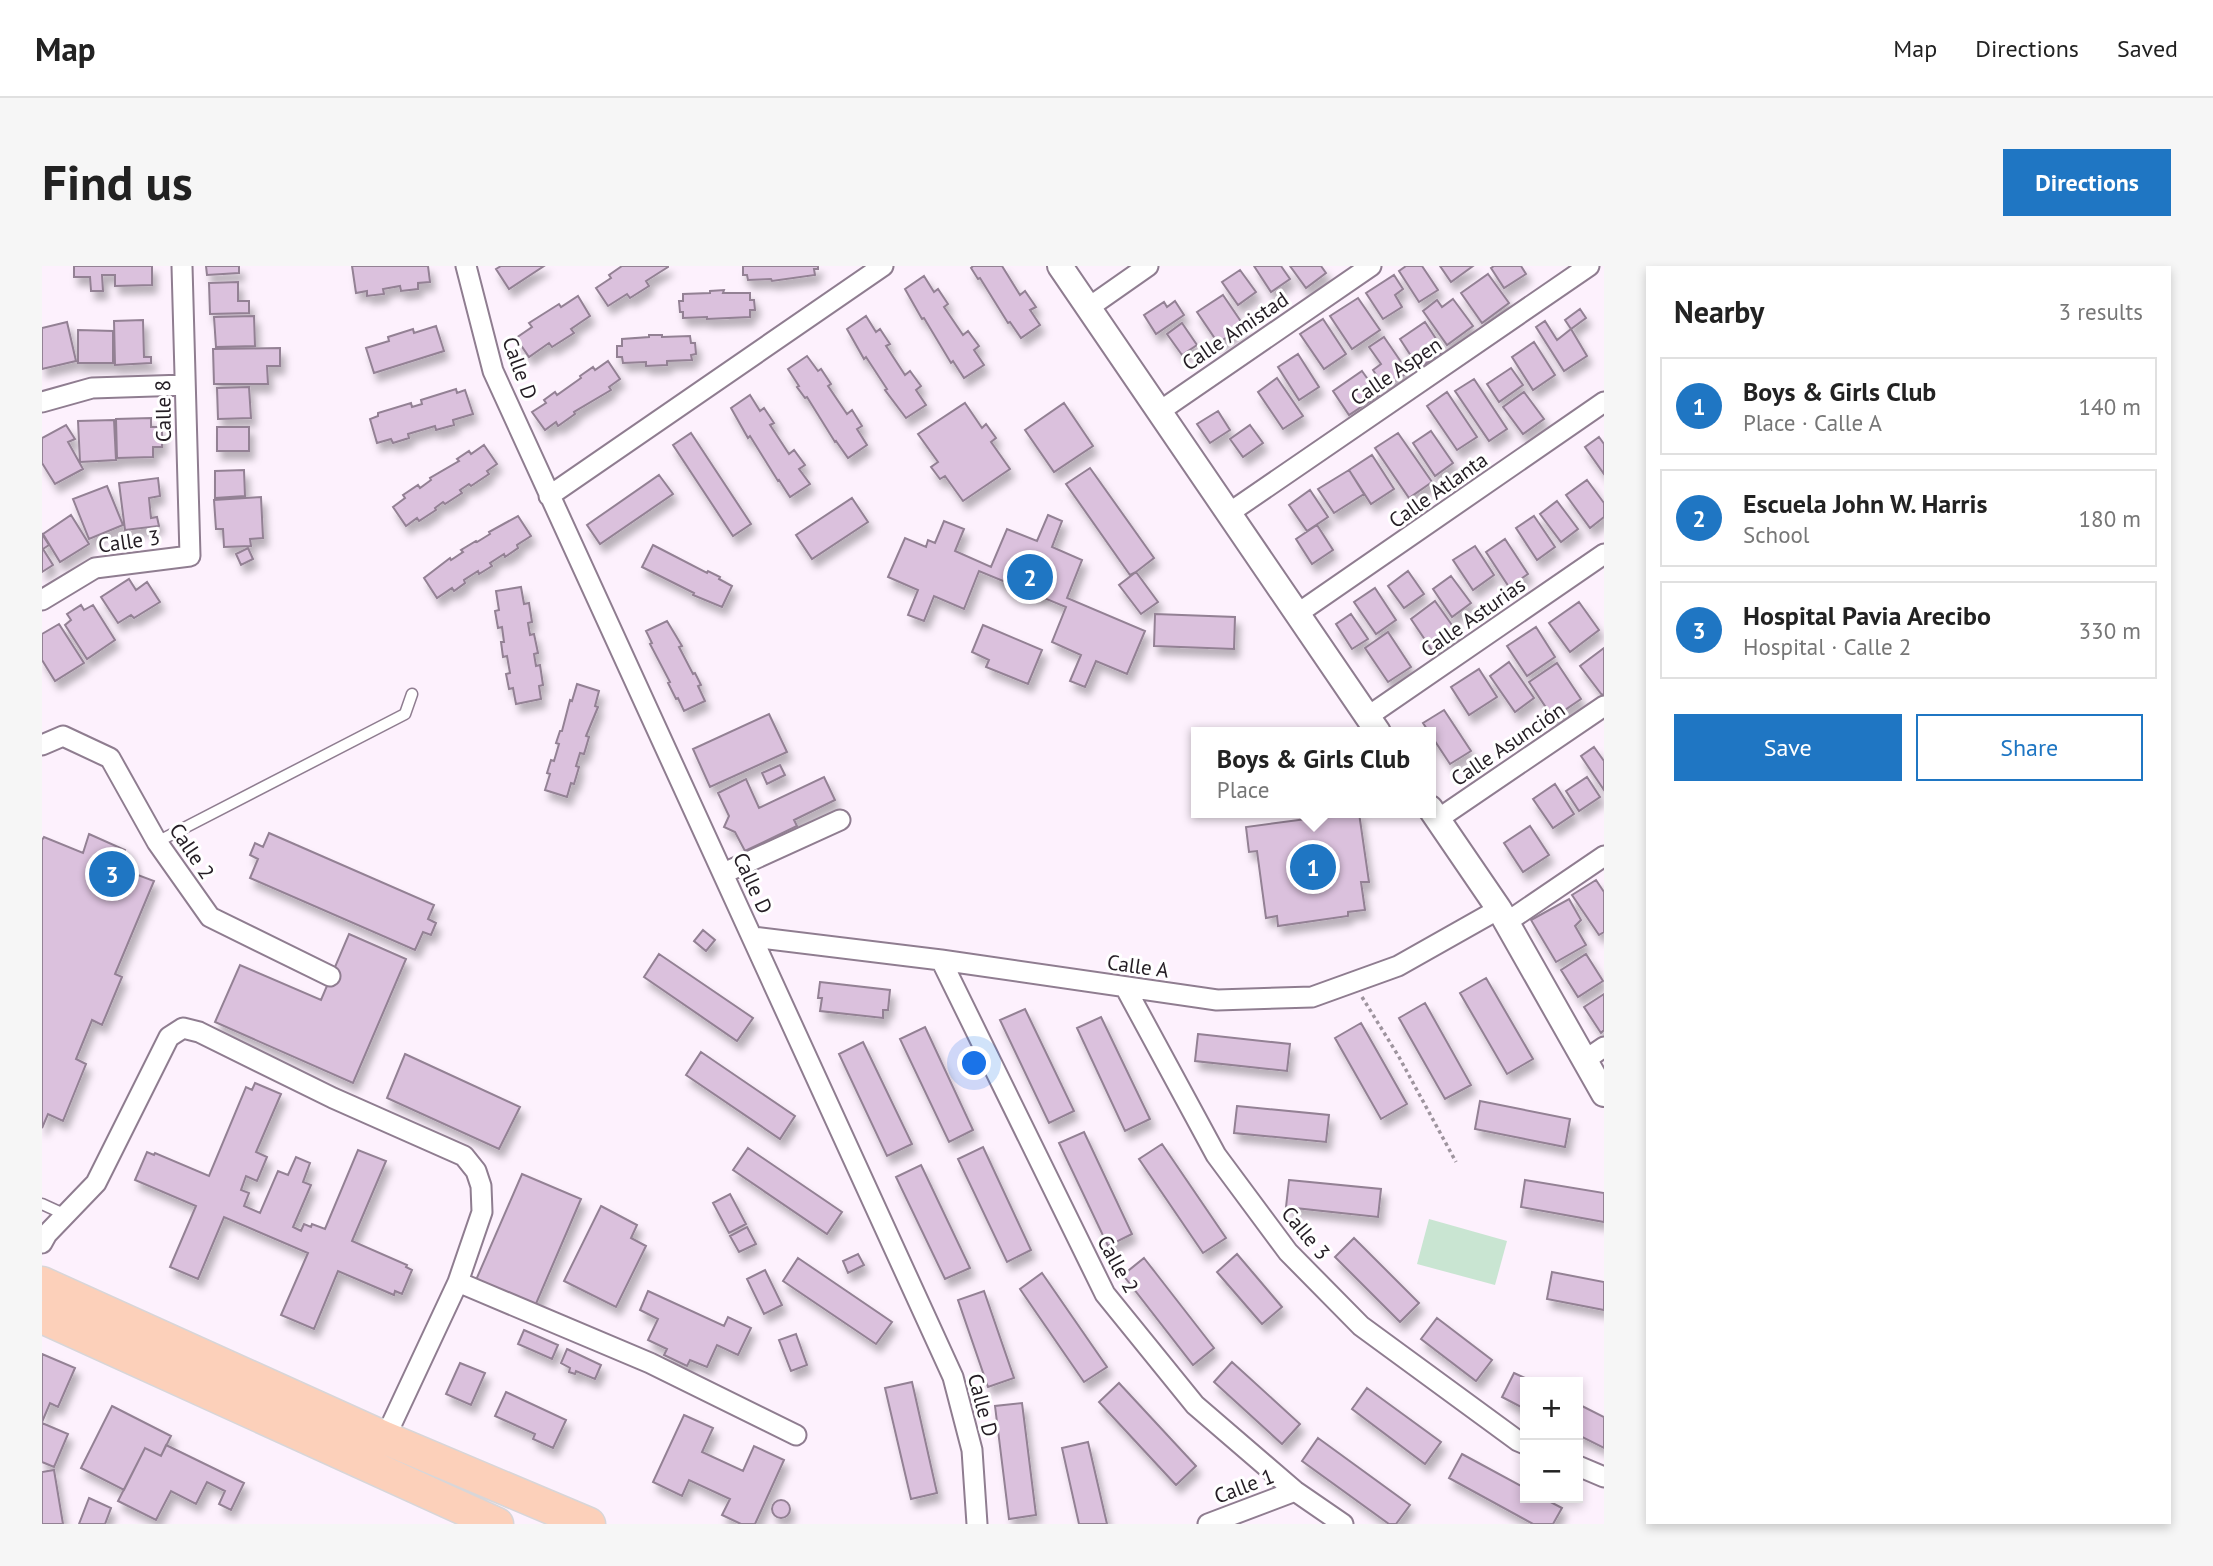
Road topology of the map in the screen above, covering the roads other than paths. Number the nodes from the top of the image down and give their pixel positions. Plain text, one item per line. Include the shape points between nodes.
1 (182, 266) edge
2 (466, 266) edge
3 (883, 266) edge
4 (1060, 266) edge
5 (1148, 266) edge
6 (1371, 266) edge
7 (1589, 266) edge
8 (1088, 307) junction
9 (185, 385) junction
10 (42, 402) edge
11 (1604, 402) edge
12 (1160, 411) junction
13 (549, 496) junction
14 (1229, 513) junction
15 (1604, 554) edge
16 (190, 556) joint
17 (42, 600) edge
18 (1297, 614) junction
19 (412, 694) dead end
20 (1604, 706) edge
21 (1373, 725) edge
22 (42, 745) edge
23 (1436, 812) edge
24 (1436, 816) edge
25 (840, 820) dead end
26 (157, 842) junction
27 (1604, 856) edge
28 (724, 873) junction
29 (1503, 915) junction
30 (753, 937) junction
31 (941, 960) junction
32 (330, 976) dead end
33 (1125, 987) junction
34 (1595, 1054) edge
35 (1604, 1094) edge
36 (42, 1204) edge
37 (66, 1214) junction
38 (42, 1244) edge
39 (458, 1282) junction
40 (42, 1283) edge
41 (42, 1317) edge
42 (796, 1435) dead end
43 (385, 1438) junction
44 (1520, 1442) edge
45 (1583, 1468) edge
46 (1604, 1477) edge
47 (1295, 1491) junction
48 (497, 1524) edge
49 (589, 1524) edge
50 (977, 1524) edge
51 (1208, 1524) edge
52 (1343, 1524) edge

1 - 9 street, Calle 8
2 - 13 street, Calle D via 493,371
3 - 13 street
4 - 8 street
5 - 8 street
6 - 12 street, Calle Amistad
7 - 14 street, Calle Aspen
8 - 12 street
9 - 10 street via 92,388
9 - 16 street, Calle 8
11 - 18 street, Calle Atlanta
12 - 14 street
13 - 28 street, Calle D
14 - 18 street
15 - 21 street, Calle Asturias
16 - 17 street, Calle 3 via 95,568
18 - 21 street
19 - 26 lane via 405,714
20 - 23 street, Calle Asunción
22 - 26 street, Calle 2 via 63,736 110,758
24 - 29 street
25 - 28 street
26 - 32 street, Calle 2 via 210,917
27 - 29 street, Calle A
28 - 30 street, Calle D
29 - 33 street, Calle A via 1398,966 1312,997 1217,1000
29 - 34 street
30 - 31 street, Calle A
30 - 50 street, Calle D via 953,1377 972,1450
31 - 33 street, Calle A
31 - 47 street, Calle 2 via 1105,1294 1195,1405
33 - 44 street, Calle 3 via 1216,1155 1288,1252 1361,1326
34 - 35 street
36 - 37 lane
37 - 38 street
37 - 39 street via 96,1183 169,1037 183,1028 464,1156 481,1186 482,1212
39 - 42 street via 650,1363
39 - 43 street
40 - 43 main road
41 - 48 main road
43 - 49 main road
45 - 46 street
47 - 51 street, Calle 1
47 - 52 street, Calle 2

